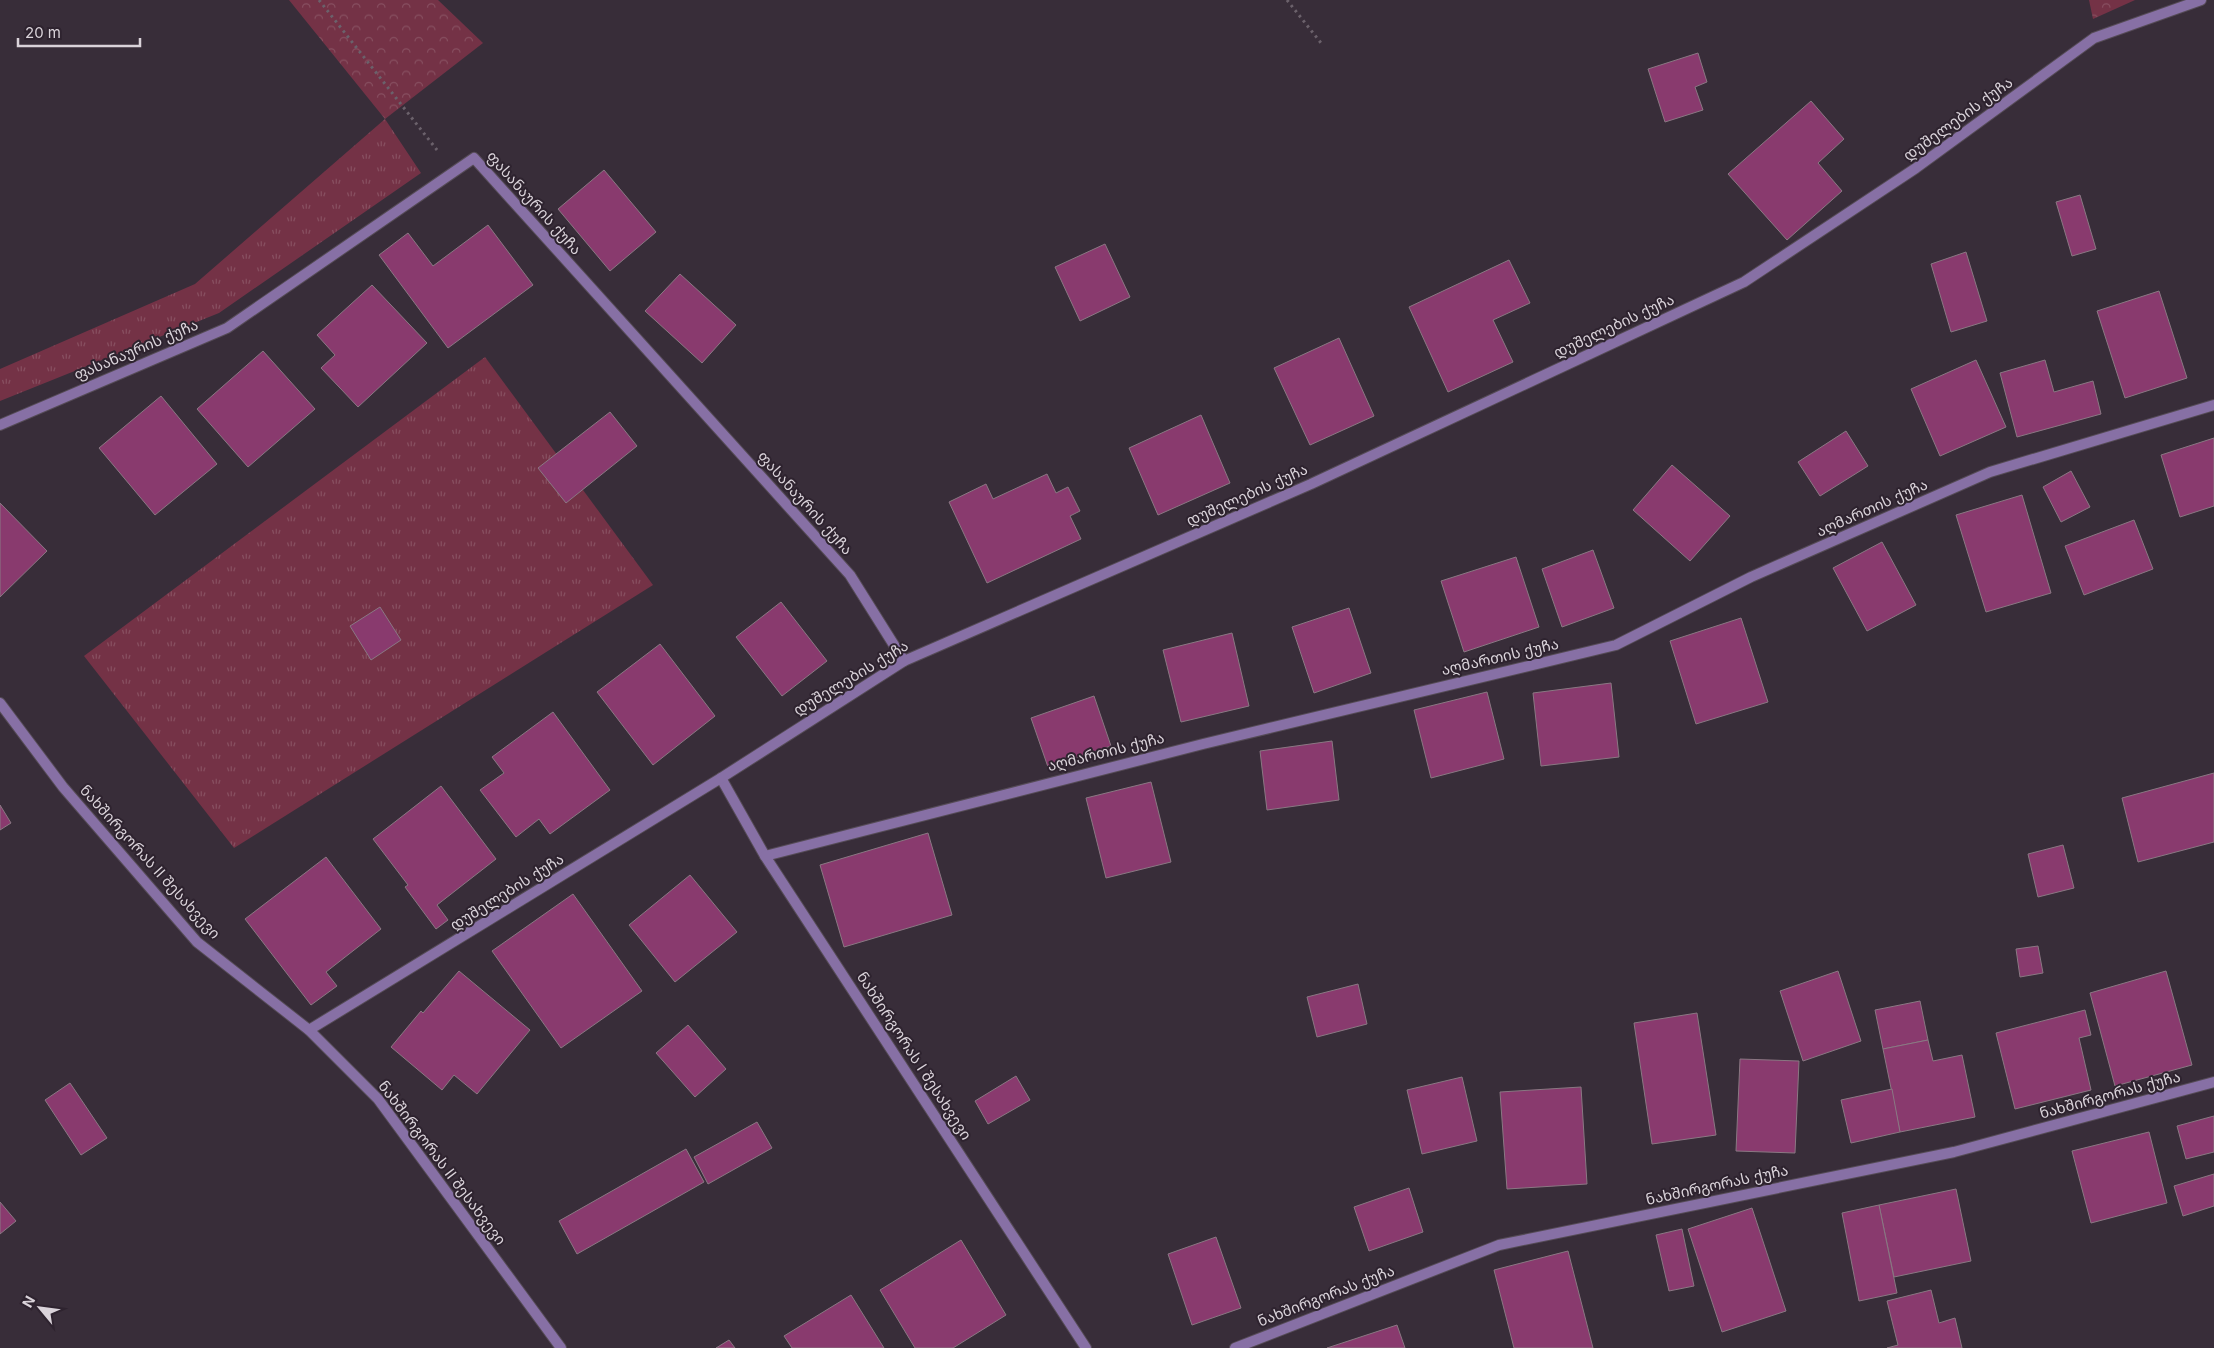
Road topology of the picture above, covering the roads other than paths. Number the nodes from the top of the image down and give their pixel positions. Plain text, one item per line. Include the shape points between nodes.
1 (2201, 0) edge
2 (2214, 405) edge
3 (0, 425) edge
4 (904, 661) junction
5 (0, 703) edge
6 (721, 778) junction
7 (765, 856) junction
8 (309, 1030) junction
9 (2214, 1082) edge
10 (561, 1348) edge
11 (1086, 1348) edge
12 (1235, 1348) edge

1 - 4 street, დუშელების ქუჩა via 2094,38 1916,168 1744,282 1311,484
2 - 7 street, აღმართის ქუჩა via 1990,472 1751,577 1616,645 1194,746
3 - 4 street, ფასანაურის ქუჩა via 227,328 474,158 850,575
4 - 6 street, დუშელების ქუჩა
5 - 8 street, ნახშირგორას II შესახვევი via 63,787 197,942
6 - 7 street, ნახშირგორას I შესახვევი
6 - 8 street, დუშელების ქუჩა
7 - 11 street, ნახშირგორას I შესახვევი
8 - 10 street, ნახშირგორას II შესახვევი via 378,1099
9 - 12 street, ნახშირგორას ქუჩა via 1954,1152 1499,1245

